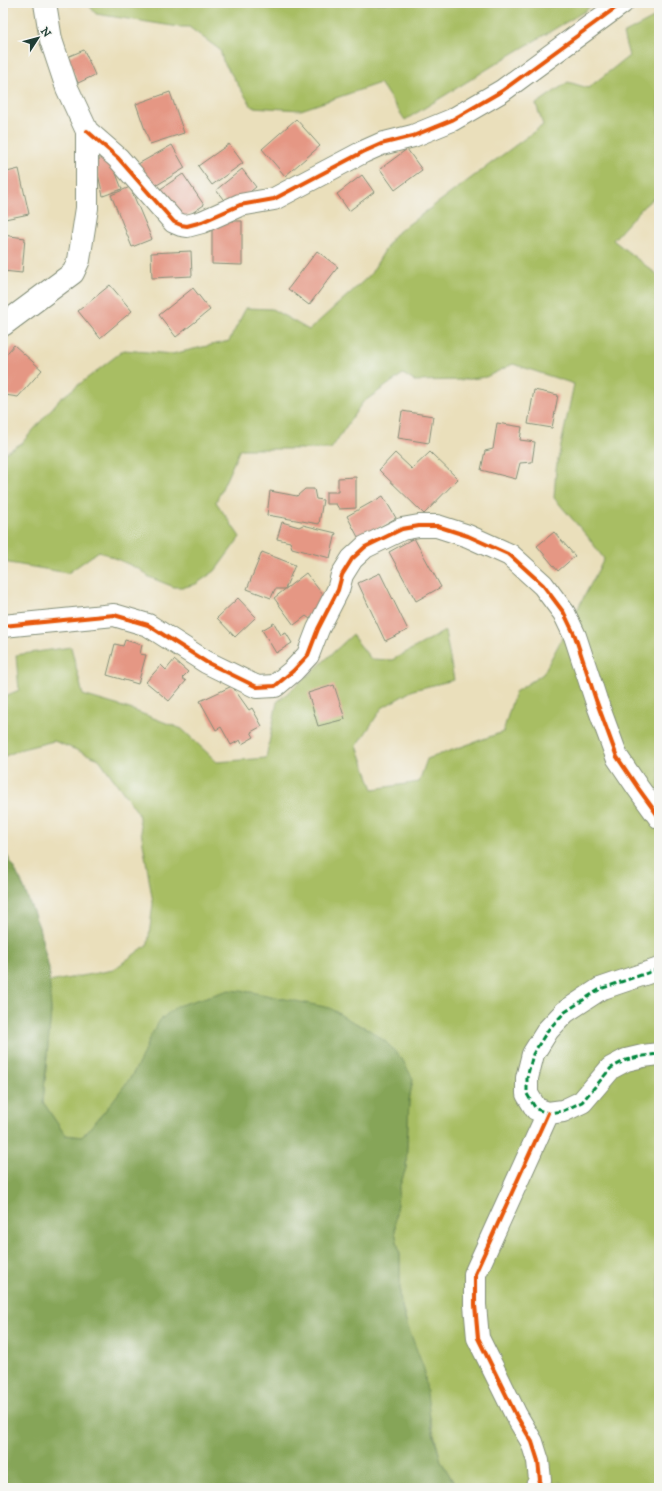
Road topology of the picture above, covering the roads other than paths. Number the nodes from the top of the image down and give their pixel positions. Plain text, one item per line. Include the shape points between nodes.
1 (45, 3) edge
2 (622, 3) edge
3 (87, 131) junction
4 (3, 325) edge
5 (3, 626) edge
6 (659, 816) edge
7 (659, 969) edge
8 (659, 1054) edge
9 (548, 1113) junction
10 (536, 1488) edge

1 - 3 street via 51,40 67,88
2 - 3 street via 502,91 452,120 413,136 381,144 274,199 240,205 187,226 174,222 118,158
3 - 4 street via 86,208 79,260 73,274
5 - 6 street via 114,615 148,625 206,662 257,687 275,686 308,655 338,590 342,575 352,559 365,547 402,529 437,526 510,554 543,585 564,613 575,636 617,756
7 - 9 street via 600,989 565,1012 548,1030 533,1054 527,1078 527,1094 536,1108
8 - 9 street via 632,1059 611,1068 582,1102
9 - 10 street via 475,1274 478,1338 532,1442 540,1480

